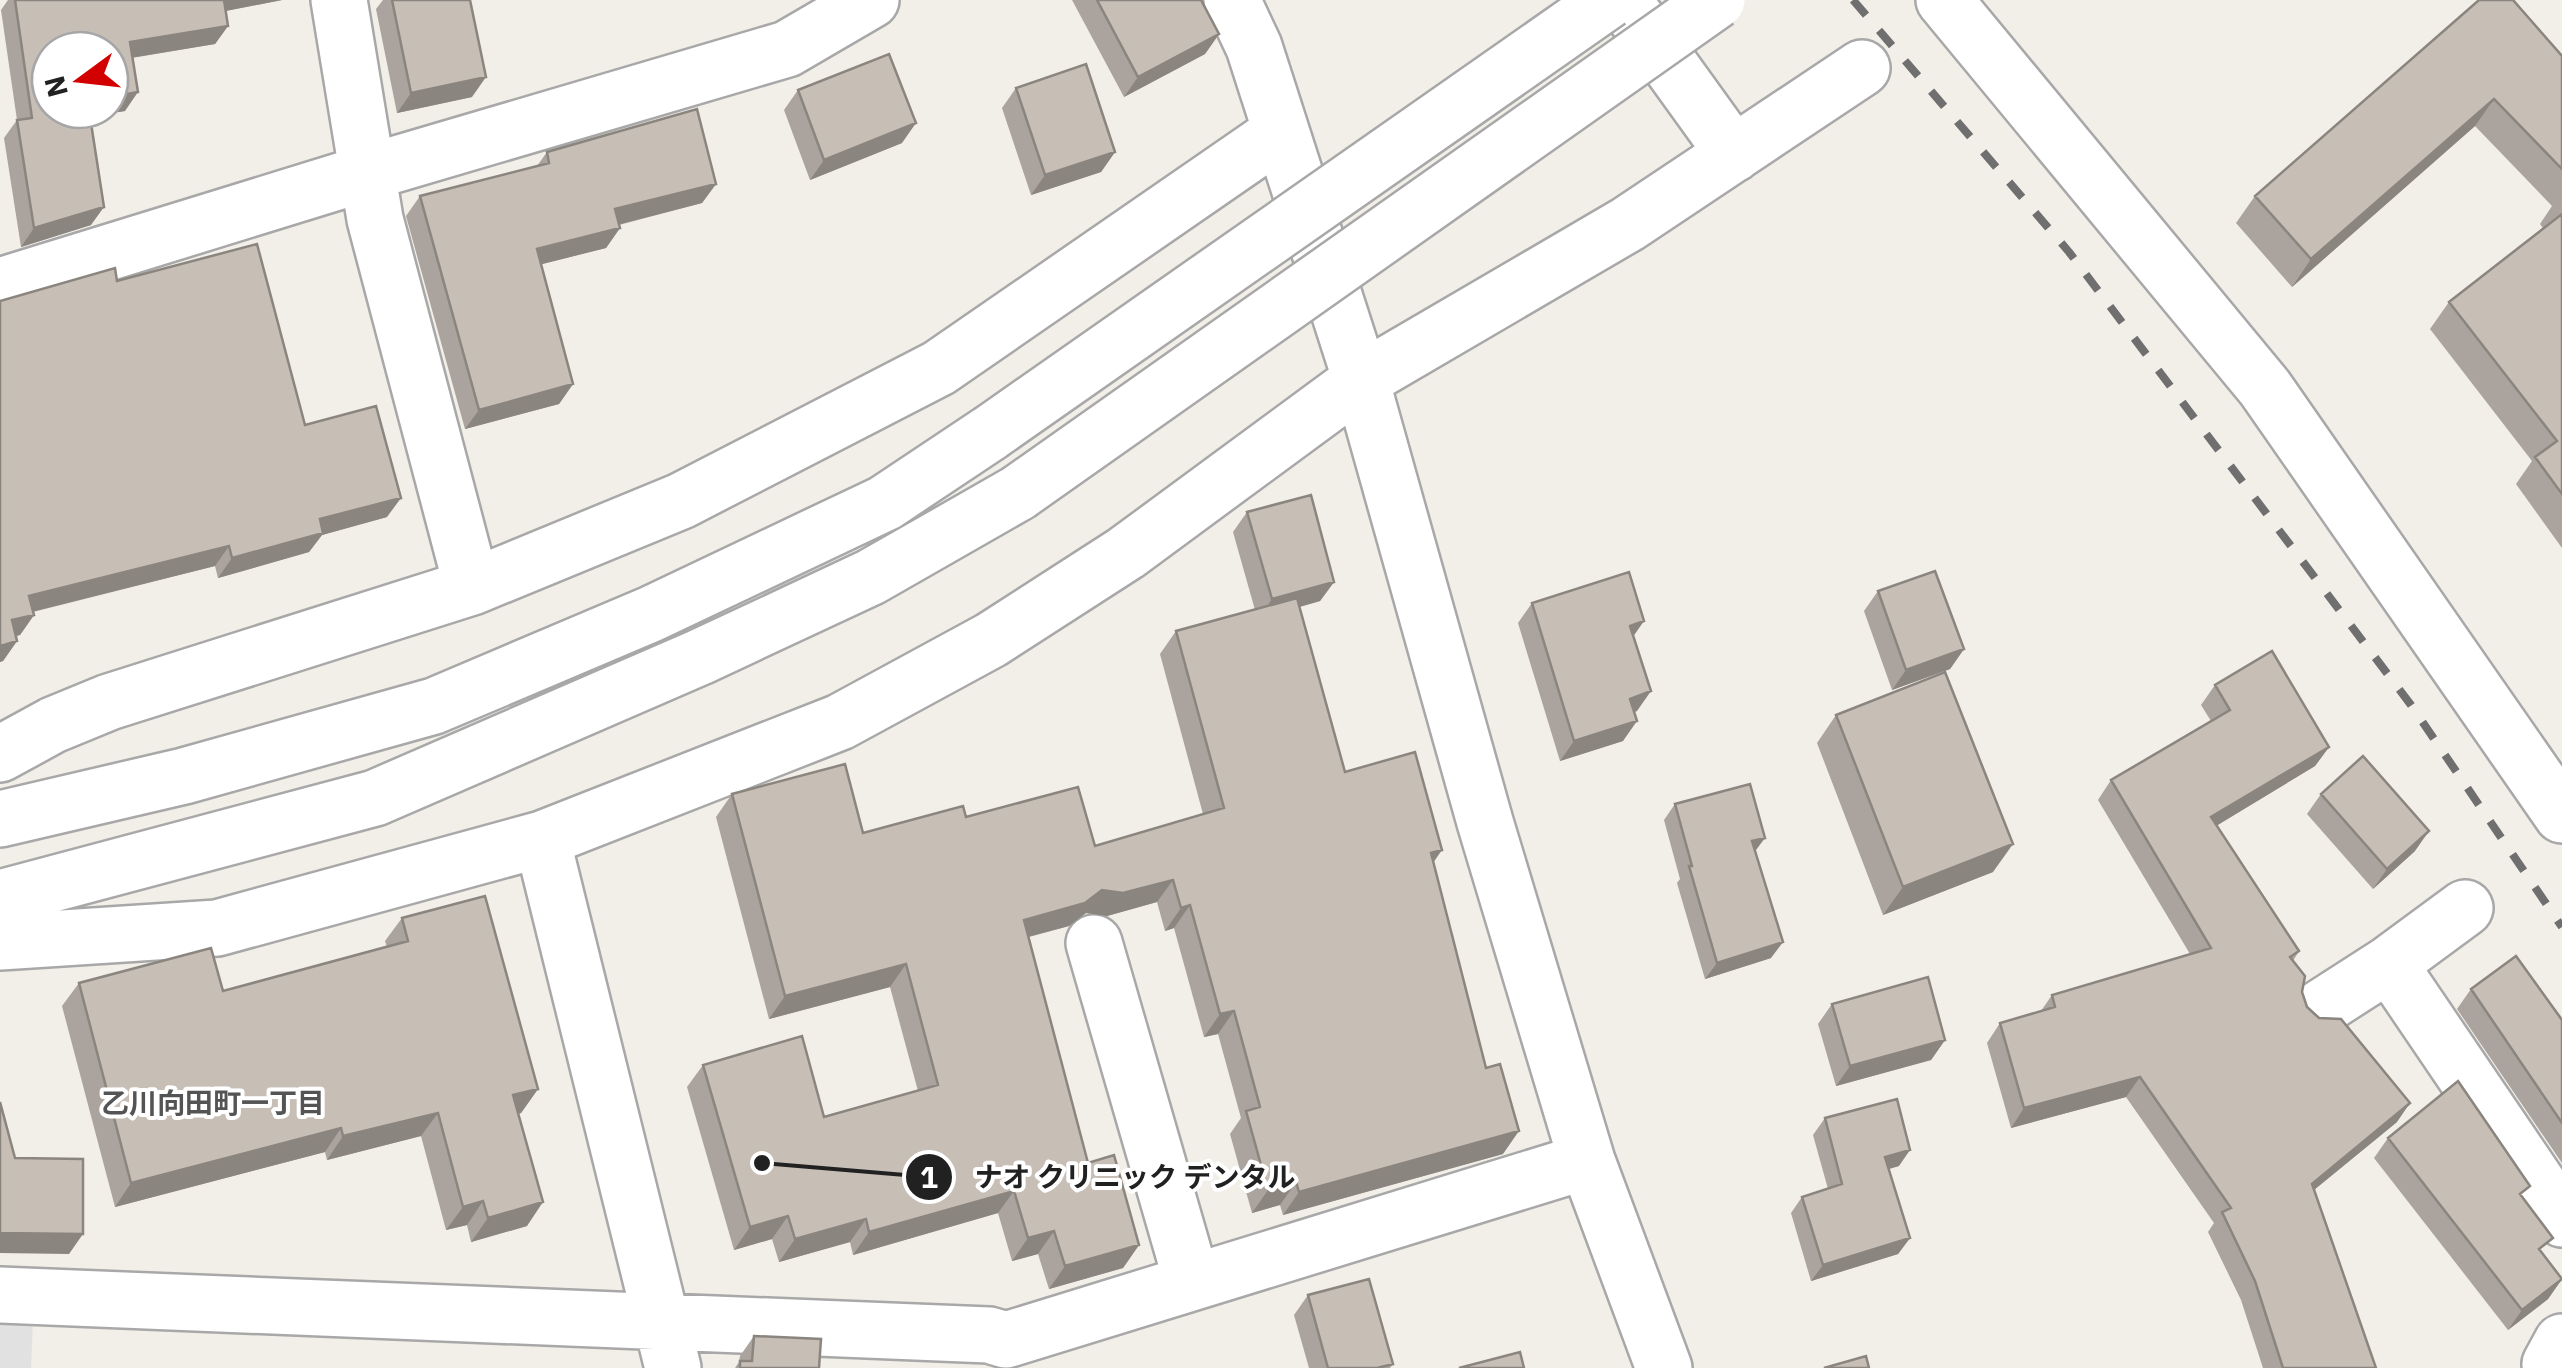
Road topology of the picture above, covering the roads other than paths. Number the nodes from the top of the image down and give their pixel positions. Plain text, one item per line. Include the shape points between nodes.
1 (338, 0) edge
2 (871, 0) edge
3 (1232, 0) edge
4 (1609, 0) edge
5 (1624, 0) edge
6 (1717, 0) edge
7 (1947, 1) edge
8 (1862, 68) dead end
9 (1281, 132) junction
10 (1734, 154) junction
11 (366, 173) junction
12 (0, 286) edge
13 (1362, 380) junction
14 (472, 586) junction
15 (0, 754) edge
16 (2562, 815) edge
17 (0, 819) edge
18 (542, 839) junction
19 (0, 898) edge
20 (2465, 908) dead end
21 (0, 942) edge
22 (1094, 944) dead end
23 (2389, 964) junction
24 (2318, 1009) dead end
25 (1587, 1161) junction
26 (2562, 1218) edge
27 (1192, 1282) junction
28 (0, 1295) edge
29 (2562, 1342) edge
30 (666, 1344) edge
31 (1664, 1368) edge
32 (2551, 1368) edge

1 - 11 street
2 - 11 street via 787,49
3 - 9 street
4 - 17 street, bridge via 885,503 651,614 434,706
5 - 10 street
6 - 19 street, bridge via 1018,493 871,577 375,798
7 - 16 street via 2265,388
8 - 10 street
9 - 13 street
9 - 14 street via 938,368 682,501
10 - 13 street
11 - 12 street
11 - 14 street
13 - 18 street via 1126,552 991,640 840,722
13 - 25 street
14 - 15 street via 108,702
18 - 21 street via 217,928
18 - 30 street
20 - 23 street
22 - 27 street
23 - 24 street
23 - 26 street
25 - 27 street
25 - 31 street
27 - 30 street via 1006,1340 988,1335
28 - 30 street
29 - 32 street

